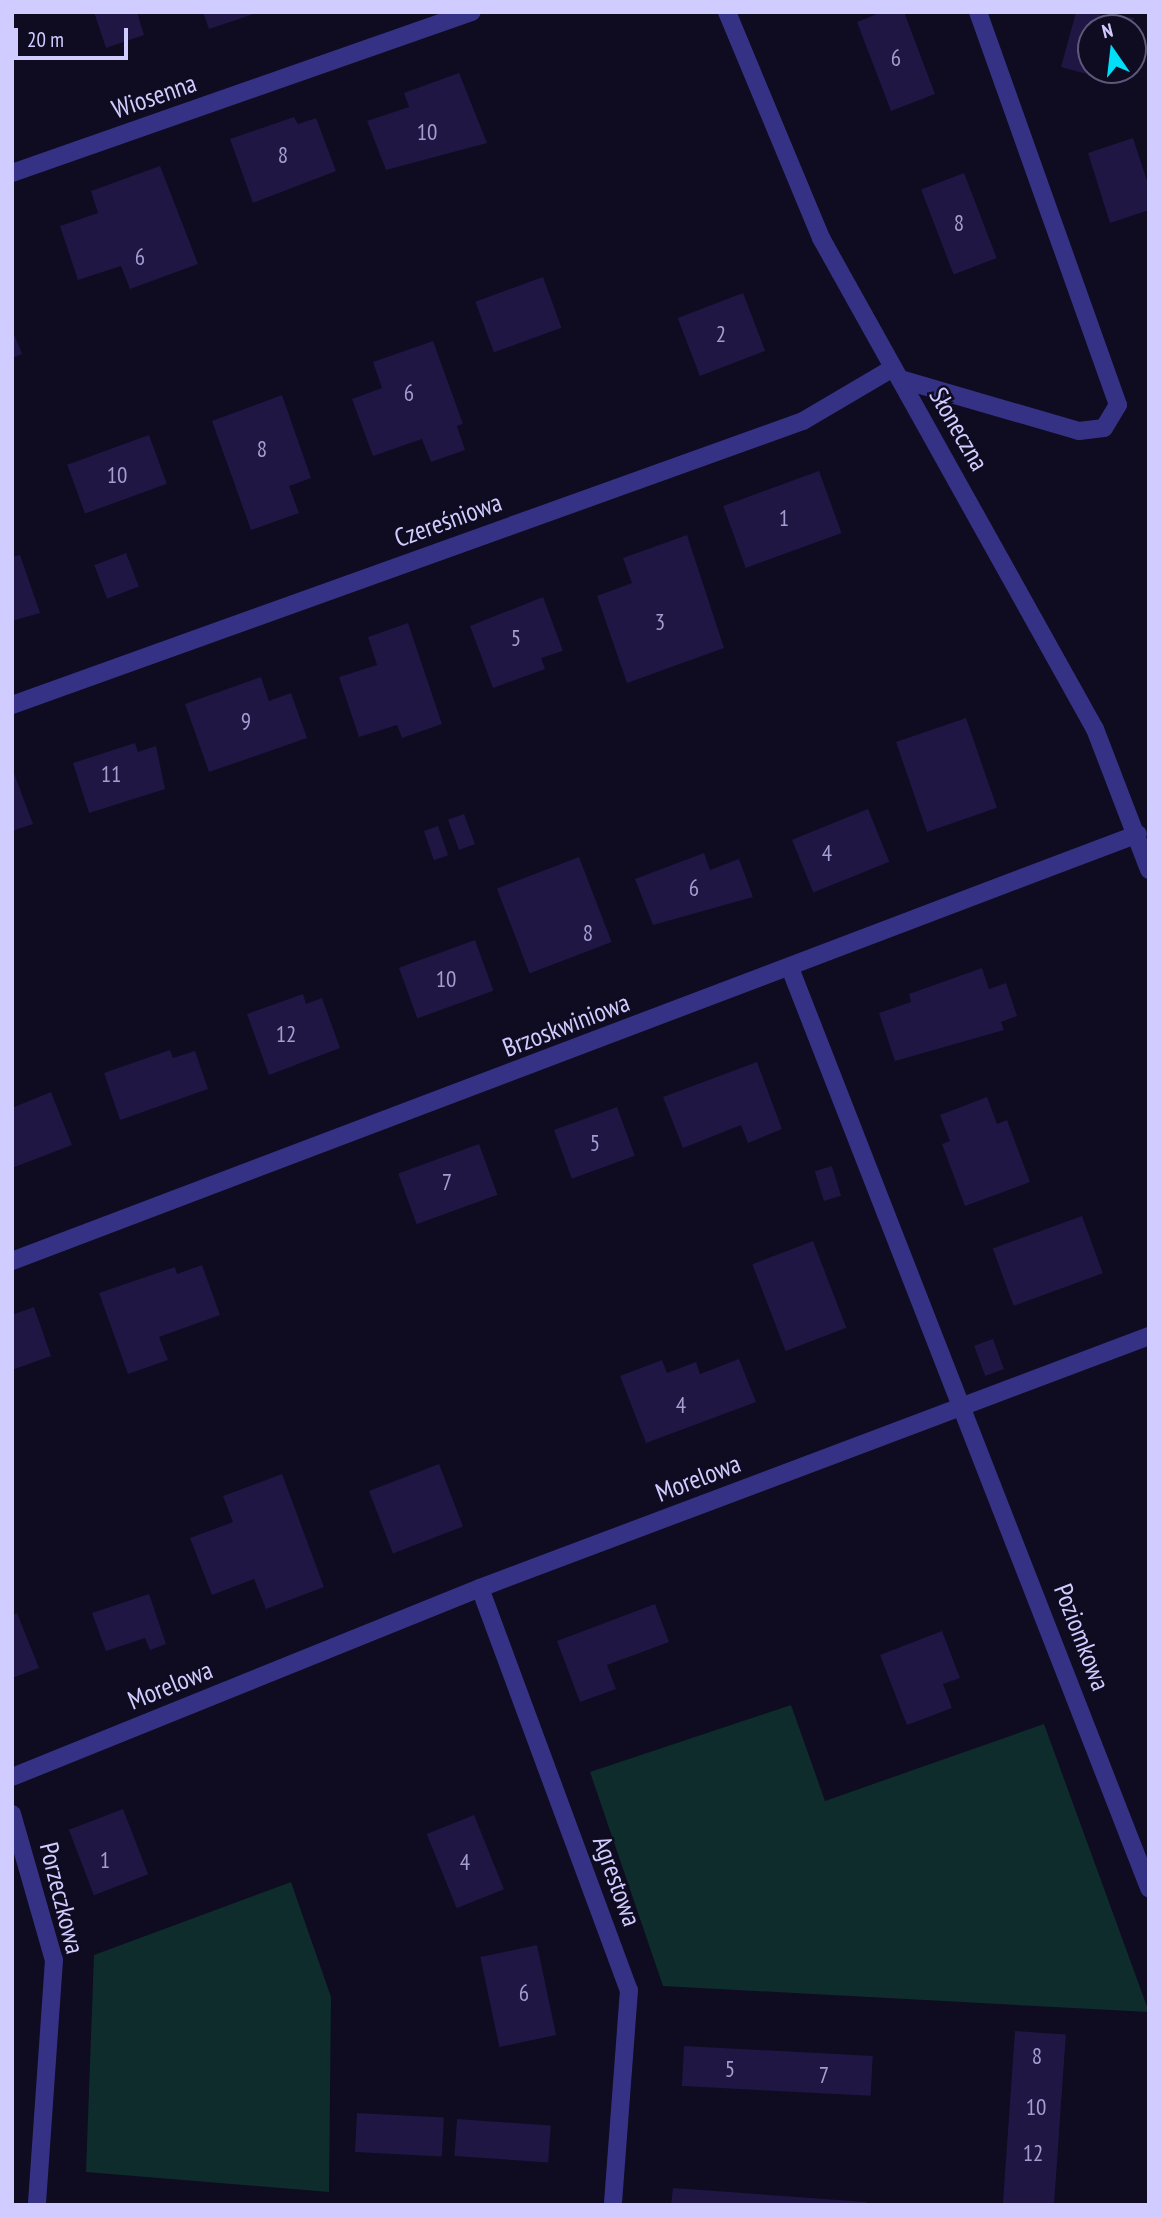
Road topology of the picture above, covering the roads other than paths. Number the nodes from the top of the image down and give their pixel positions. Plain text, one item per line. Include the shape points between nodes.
1 (472, 12) edge
2 (727, 12) edge
3 (978, 12) edge
4 (12, 173) edge
5 (897, 374) junction
6 (12, 705) edge
7 (1138, 834) junction
8 (1149, 870) edge
9 (790, 968) junction
10 (12, 1261) edge
11 (1149, 1336) edge
12 (966, 1405) junction
13 (480, 1588) junction
14 (12, 1777) edge
15 (12, 1814) edge
16 (1149, 1888) edge
17 (37, 2205) edge
18 (613, 2205) edge

1 - 4 street, Wiosenna
2 - 5 street, Słoneczna via 821,238
3 - 5 street via 1118,405 1104,428 1079,431
5 - 6 street, Czereśniowa via 803,421
5 - 7 street, Słoneczna via 1096,729
7 - 8 street, Słoneczna
7 - 9 street, Brzoskwiniowa
9 - 10 street, Brzoskwiniowa
9 - 12 street
11 - 12 street, Morelowa
12 - 13 street, Morelowa
12 - 16 street, Poziomkowa
13 - 14 street, Morelowa
13 - 18 street, Agrestowa via 629,1990
15 - 17 street, Porzeczkowa via 54,1960

